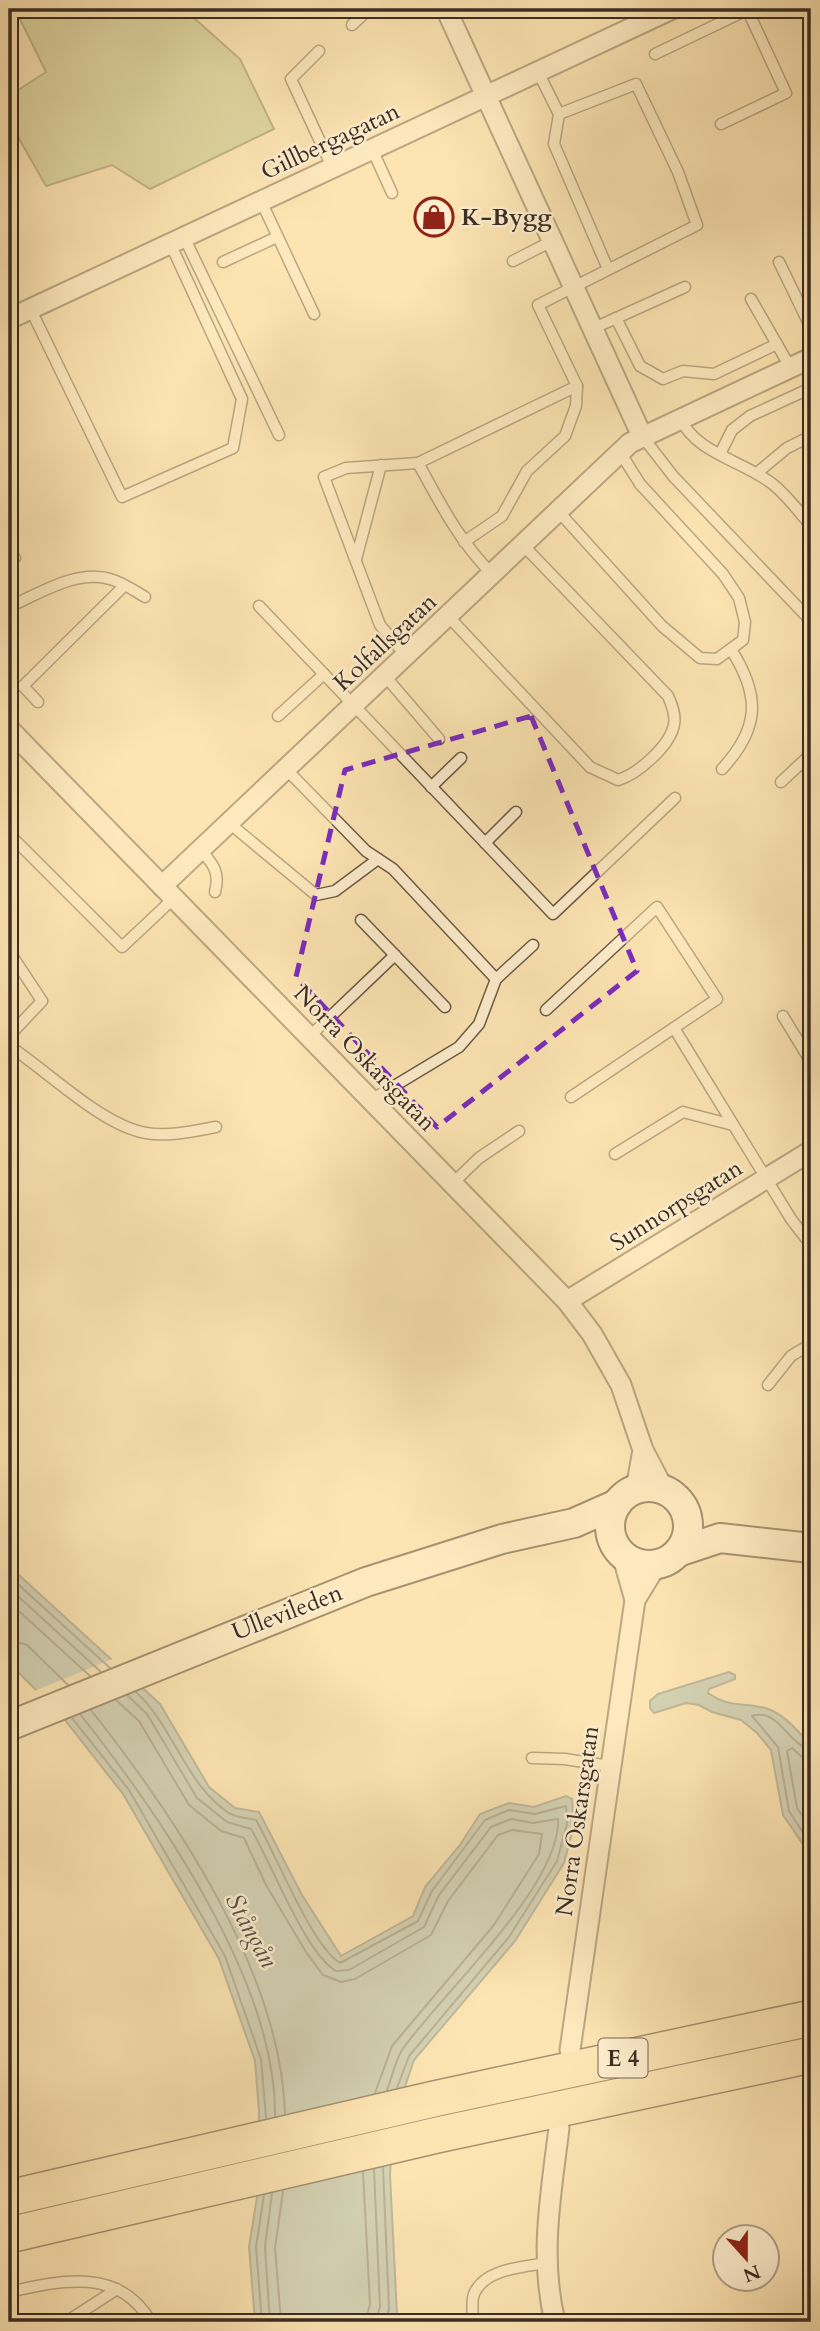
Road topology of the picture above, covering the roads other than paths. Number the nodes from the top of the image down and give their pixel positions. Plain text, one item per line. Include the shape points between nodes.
1 (369, 9) edge
2 (446, 9) edge
3 (672, 9) edge
4 (747, 9) edge
5 (352, 25) dead end
6 (318, 51) dead end
7 (655, 54) dead end
8 (538, 72) junction
9 (485, 96) junction
10 (559, 114) junction
11 (721, 124) dead end
12 (372, 149) junction
13 (332, 167) junction
14 (392, 193) dead end
15 (261, 201) junction
16 (278, 237) junction
17 (177, 240) junction
18 (552, 241) junction
19 (513, 261) dead end
20 (223, 262) dead end
21 (779, 262) dead end
22 (608, 269) junction
23 (573, 287) junction
24 (685, 287) dead end
25 (751, 299) dead end
26 (30, 309) junction
27 (314, 314) dead end
28 (616, 318) junction
29 (9, 319) edge
30 (811, 328) edge
31 (592, 329) junction
32 (777, 344) junction
33 (811, 358) edge
34 (790, 367) junction
35 (577, 386) junction
36 (811, 387) edge
37 (680, 418) junction
38 (279, 435) dead end
39 (642, 436) junction
40 (811, 436) edge
41 (620, 452) junction
42 (720, 454) junction
43 (418, 463) junction
44 (381, 465) junction
45 (757, 473) junction
46 (558, 511) junction
47 (811, 526) edge
48 (464, 542) junction
49 (523, 545) junction
50 (356, 560) junction
51 (492, 574) junction
52 (124, 586) junction
53 (145, 597) dead end
54 (259, 606) dead end
55 (9, 607) edge
56 (449, 616) junction
57 (811, 621) edge
58 (732, 651) junction
59 (406, 656) junction
60 (324, 674) junction
61 (385, 676) junction
62 (38, 702) dead end
63 (354, 705) junction
64 (278, 716) dead end
65 (9, 729) edge
66 (439, 739) dead end
67 (811, 754) edge
68 (461, 758) dead end
69 (286, 769) junction
70 (723, 769) dead end
71 (781, 782) dead end
72 (431, 787) junction
73 (675, 798) dead end
74 (516, 812) dead end
75 (229, 823) junction
76 (9, 834) edge
77 (485, 842) junction
78 (201, 850) junction
79 (378, 859) junction
80 (168, 892) junction
81 (215, 892) dead end
82 (361, 920) dead end
83 (533, 945) dead end
84 (9, 951) edge
85 (395, 955) junction
86 (496, 979) junction
87 (445, 1007) dead end
88 (546, 1010) dead end
89 (783, 1016) dead end
90 (674, 1028) junction
91 (9, 1036) edge
92 (309, 1037) junction
93 (9, 1046) edge
94 (811, 1062) edge
95 (571, 1097) dead end
96 (370, 1100) junction
97 (733, 1125) junction
98 (216, 1126) dead end
99 (519, 1131) dead end
100 (811, 1151) edge
101 (615, 1154) dead end
102 (767, 1179) junction
103 (452, 1184) junction
104 (811, 1245) edge
105 (567, 1301) junction
106 (811, 1344) edge
107 (768, 1385) dead end
108 (643, 1450) junction
109 (664, 1490) junction
110 (626, 1496) junction
111 (686, 1515) junction
112 (574, 1523) junction
113 (720, 1538) junction
114 (617, 1546) junction
115 (811, 1548) edge
116 (668, 1558) junction
117 (635, 1600) junction
118 (9, 1726) edge
119 (532, 1758) dead end
120 (609, 1766) junction
121 (811, 2018) edge
122 (570, 2050) dead end
123 (811, 2055) edge
124 (559, 2127) dead end
125 (9, 2198) edge
126 (9, 2235) edge
127 (546, 2263) junction
128 (117, 2288) junction
129 (9, 2292) edge
130 (66, 2322) edge
131 (151, 2322) edge
132 (473, 2322) edge
133 (555, 2322) edge

1 - 5 lane
2 - 9 street
3 - 8 street, Gillbergagatan
4 - 7 lane
4 - 11 lane via 786,93
6 - 13 lane via 291,79
8 - 9 street, Gillbergagatan
8 - 10 lane
9 - 12 street, Gillbergagatan
9 - 18 street
10 - 22 lane via 554,144
10 - 22 lane via 636,84 678,172 697,225
12 - 13 street, Gillbergagatan
12 - 14 lane
13 - 15 street, Gillbergagatan
15 - 16 lane
15 - 17 street, Gillbergagatan
16 - 20 lane
16 - 27 lane
17 - 26 street, Gillbergagatan
17 - 26 lane via 242,399 233,448 122,497
17 - 38 lane
18 - 19 lane
18 - 23 street
21 - 30 lane
22 - 23 lane
23 - 31 street
23 - 35 lane via 538,305
24 - 28 lane
25 - 32 lane
26 - 29 street, Gillbergagatan
28 - 31 lane
28 - 32 lane via 640,366 663,379 683,371 714,374
31 - 39 street
32 - 34 lane
33 - 34 street, Kolfallsgatan
34 - 37 street, Kolfallsgatan
35 - 43 lane
35 - 48 lane via 576,406 565,436 527,471 502,516
36 - 42 lane via 750,416 732,430
37 - 39 street, Kolfallsgatan
37 - 42 lane via 686,432
39 - 41 street, Kolfallsgatan
39 - 57 lane via 673,476
40 - 45 lane via 787,448
41 - 46 street, Kolfallsgatan
41 - 58 lane via 640,484 723,574 739,598 745,622 743,640
42 - 45 lane
43 - 44 lane
43 - 48 lane
44 - 50 lane
44 - 50 lane via 346,468 324,477
45 - 47 lane via 777,487
46 - 49 street, Kolfallsgatan
46 - 58 lane via 662,626 700,658 717,659
48 - 51 lane
49 - 51 street, Kolfallsgatan
49 - 56 lane via 668,696 674,724 666,741 650,757 618,780 590,767
50 - 59 lane via 380,625
51 - 56 street, Kolfallsgatan
52 - 53 lane
52 - 55 lane via 110,579 87,578 56,585
52 - 62 lane via 23,686
54 - 60 lane
56 - 59 street, Kolfallsgatan
58 - 70 lane via 748,676 752,721 742,747
59 - 61 street, Kolfallsgatan
60 - 63 lane
60 - 64 lane
61 - 63 street, Kolfallsgatan
61 - 66 lane
63 - 69 street, Kolfallsgatan
63 - 72 lane
65 - 80 street, Norra Oskarsgatan
67 - 71 lane
68 - 72 lane
69 - 75 street, Kolfallsgatan
69 - 79 lane
72 - 77 lane
73 - 77 lane via 553,914
74 - 77 lane
75 - 78 street, Kolfallsgatan
75 - 79 lane via 316,895 335,891
76 - 80 lane via 122,947
78 - 80 street, Kolfallsgatan
78 - 81 lane via 216,869
79 - 86 lane via 393,869
80 - 92 street, Norra Oskarsgatan
82 - 85 lane
83 - 86 lane
84 - 91 lane via 42,1001
85 - 87 lane
85 - 92 lane
86 - 96 lane via 479,1024 459,1047
88 - 90 lane via 657,906 717,999
89 - 94 lane
90 - 95 lane
90 - 97 lane
92 - 96 street, Norra Oskarsgatan
93 - 98 lane via 94,1109 145,1133 189,1133
96 - 103 street, Norra Oskarsgatan
97 - 101 lane via 683,1112
97 - 102 lane
99 - 103 lane via 479,1158
100 - 102 street, Sunnorpsgatan
102 - 104 lane
102 - 105 street, Sunnorpsgatan
103 - 105 street, Norra Oskarsgatan
105 - 108 street, Norra Oskarsgatan via 621,1385
106 - 107 lane via 791,1356
108 - 109 street, Norra Oskarsgatan
108 - 110 street, Norra Oskarsgatan
109 - 110 main road via 650,1487
109 - 111 main road via 678,1500
110 - 112 main road, Ullevileden
110 - 114 main road via 610,1520
111 - 113 main road
111 - 116 main road via 686,1539
112 - 114 main road
112 - 118 main road, Ullevileden via 415,1565
113 - 115 main road
113 - 116 main road
114 - 116 main road via 635,1562
114 - 117 street, Norra Oskarsgatan
116 - 117 street, Norra Oskarsgatan
117 - 120 street, Norra Oskarsgatan
119 - 120 lane
120 - 122 street, Norra Oskarsgatan
121 - 125 highway, E 4 via 434,2099
123 - 126 highway, E 4 via 437,2135
124 - 127 street
127 - 132 lane via 511,2270 481,2283 473,2295
127 - 133 street
128 - 129 lane via 57,2281
128 - 130 lane
128 - 131 lane via 140,2303

